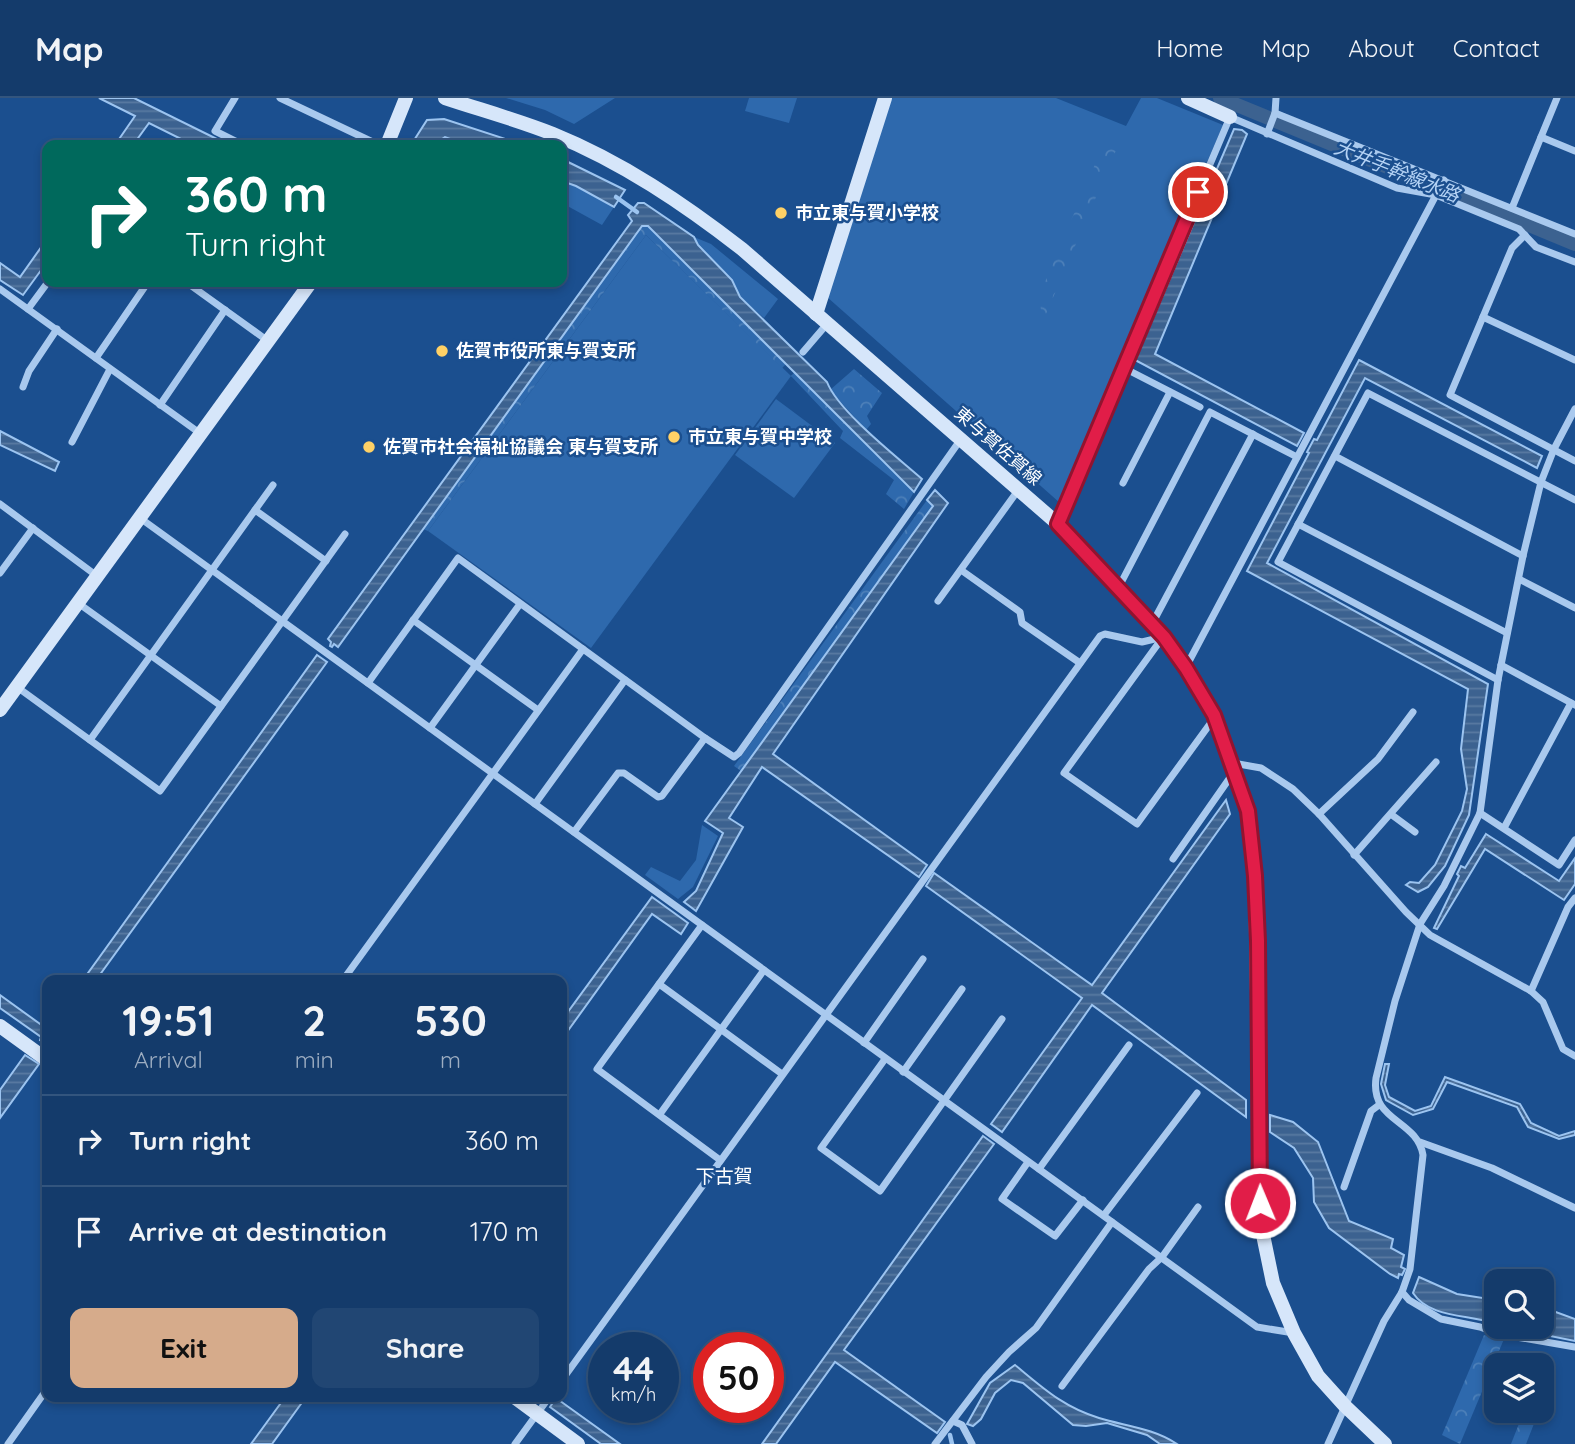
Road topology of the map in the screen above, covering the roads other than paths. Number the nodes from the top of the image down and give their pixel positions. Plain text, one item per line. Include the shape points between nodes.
1 (234, 98) edge
2 (280, 98) edge
3 (406, 98) edge
4 (446, 98) edge
5 (885, 98) edge
6 (1276, 98) edge
7 (1556, 98) edge
8 (1192, 99) edge
9 (1275, 113) junction
10 (1230, 117) junction
11 (1267, 134) junction
12 (1541, 137) junction
13 (233, 140) edge
14 (368, 140) edge
15 (389, 140) edge
16 (566, 140) edge
17 (567, 140) edge
18 (1575, 151) edge
19 (1444, 180) junction
20 (1436, 195) junction
21 (1512, 208) junction
22 (1575, 234) edge
23 (1525, 235) junction
24 (1575, 262) edge
25 (44, 287) edge
26 (145, 287) edge
27 (193, 287) edge
28 (308, 287) edge
29 (0, 289) edge
30 (28, 309) junction
31 (225, 310) junction
32 (1483, 317) junction
33 (822, 319) junction
34 (57, 329) junction
35 (268, 342) junction
36 (803, 352) dead end
37 (96, 358) junction
38 (1575, 360) edge
39 (1124, 368) junction
40 (110, 369) junction
41 (23, 387) dead end
42 (1170, 391) junction
43 (160, 405) junction
44 (1200, 407) dead end
45 (1575, 409) edge
46 (1253, 434) junction
47 (201, 435) junction
48 (961, 439) junction
49 (72, 442) dead end
50 (1553, 449) junction
51 (1335, 456) junction
52 (1297, 457) junction
53 (1575, 461) edge
54 (1541, 482) junction
55 (1123, 483) dead end
56 (273, 485) dead end
57 (1019, 489) junction
58 (1575, 500) edge
59 (0, 504) edge
60 (255, 510) junction
61 (140, 518) junction
62 (1058, 524) junction
63 (1298, 524) junction
64 (33, 528) junction
65 (345, 534) dead end
66 (1523, 556) junction
67 (326, 561) junction
68 (212, 570) junction
69 (961, 570) junction
70 (0, 573) edge
71 (97, 576) junction
72 (1519, 579) junction
73 (1117, 587) junction
74 (938, 601) dead end
75 (78, 603) junction
76 (520, 604) junction
77 (1575, 608) edge
78 (413, 620) junction
79 (283, 621) junction
80 (1152, 624) junction
81 (1507, 633) junction
82 (1164, 637) junction
83 (583, 649) junction
84 (150, 655) junction
85 (1080, 663) junction
86 (475, 665) junction
87 (1501, 665) junction
88 (1186, 668) junction
89 (625, 680) junction
90 (1498, 680) junction
91 (368, 683) junction
92 (17, 687) junction
93 (1573, 704) edge
94 (221, 706) junction
95 (0, 710) edge
96 (538, 710) junction
97 (1413, 712) dead end
98 (1215, 717) junction
99 (430, 729) junction
100 (705, 738) junction
101 (90, 740) junction
102 (1436, 762) dead end
103 (1234, 769) junction
104 (492, 773) junction
105 (535, 804) junction
106 (1480, 813) junction
107 (1319, 814) junction
108 (1392, 815) junction
109 (1504, 828) junction
110 (574, 832) junction
111 (1415, 832) dead end
112 (1575, 840) edge
113 (1354, 855) junction
114 (1173, 859) dead end
115 (1575, 898) edge
116 (1420, 924) junction
117 (702, 925) junction
118 (923, 959) dead end
119 (764, 970) junction
120 (347, 975) edge
121 (659, 984) junction
122 (962, 989) dead end
123 (1531, 991) junction
124 (825, 1015) junction
125 (1002, 1019) dead end
126 (0, 1026) edge
127 (721, 1030) junction
128 (864, 1043) junction
129 (1129, 1045) dead end
130 (42, 1056) edge
131 (1575, 1056) edge
132 (885, 1059) junction
133 (903, 1072) junction
134 (782, 1074) junction
135 (1197, 1093) dead end
136 (944, 1101) junction
137 (1379, 1105) junction
138 (660, 1114) junction
139 (1420, 1142) junction
140 (720, 1160) junction
141 (1028, 1162) junction
142 (1039, 1169) junction
143 (1344, 1187) dead end
144 (1083, 1200) junction
145 (1198, 1208) dead end
146 (1575, 1208) edge
147 (1104, 1216) junction
148 (1112, 1222) junction
149 (1162, 1257) junction
150 (1402, 1292) junction
151 (1294, 1333) junction
152 (1575, 1347) edge
153 (567, 1373) edge
154 (1062, 1386) dead end
155 (42, 1396) edge
156 (521, 1402) edge
157 (546, 1402) edge
158 (1345, 1406) junction
159 (537, 1414) junction
160 (953, 1421) junction
161 (8, 1444) edge
162 (515, 1444) edge
163 (578, 1444) edge
164 (935, 1444) edge
165 (972, 1444) edge
166 (1328, 1444) edge
167 (1385, 1444) edge

1 - 13 street via 215,131
2 - 14 street
3 - 15 main road
4 - 16 main road, 東与賀佐賀線
5 - 33 main road
6 - 9 street
7 - 12 street
8 - 10 main road
9 - 11 street
9 - 19 street
10 - 11 street
10 - 39 street
11 - 20 street via 1397,188
12 - 18 street
12 - 21 street
17 - 33 main road, 東与賀佐賀線 via 646,181 703,219
19 - 20 street
19 - 21 street
20 - 23 street
20 - 52 street
21 - 22 street
23 - 24 street via 1536,247
23 - 32 street via 1512,248
25 - 30 street
26 - 37 street
27 - 31 street
28 - 35 main road
29 - 30 street
30 - 34 street
31 - 35 street
31 - 43 street
32 - 38 street
32 - 50 street via 1450,395
33 - 36 street
33 - 48 main road, 東与賀佐賀線
34 - 37 street
34 - 41 street
35 - 47 main road
37 - 40 street
39 - 42 street
39 - 62 street
40 - 43 street
40 - 49 street
42 - 44 street
42 - 55 street
43 - 47 street
45 - 50 street
46 - 52 street
46 - 73 street via 1210,412
46 - 80 street
47 - 61 main road
48 - 57 main road, 東与賀佐賀線
48 - 100 street via 739,753 728,755
50 - 53 street
50 - 54 street
51 - 54 street via 1368,393
51 - 63 street
51 - 66 street
52 - 88 street
54 - 58 street
54 - 66 street
56 - 60 street
57 - 62 main road, 東与賀佐賀線
57 - 69 street
59 - 64 street
60 - 67 street
60 - 68 street
61 - 68 street
61 - 71 main road
62 - 73 main road, 東与賀佐賀線
63 - 81 street
63 - 90 street via 1279,562
64 - 70 street
64 - 71 street
65 - 67 street
66 - 72 street
67 - 79 street
68 - 79 street
68 - 84 street
69 - 74 street
69 - 85 street via 1020,612 1022,623
71 - 75 main road
72 - 77 street
72 - 81 street
73 - 80 main road, 東与賀佐賀線
75 - 84 street
75 - 92 main road
76 - 78 street via 457,558
76 - 83 street
76 - 86 street
78 - 86 street
78 - 91 street
79 - 91 street
79 - 94 street
80 - 82 main road, 東与賀佐賀線
81 - 87 street
82 - 85 street via 1142,642 1105,634
82 - 88 main road, 東与賀佐賀線
82 - 98 street via 1064,773 1137,824
83 - 89 street
83 - 96 street
84 - 94 street
84 - 101 street
85 - 124 street
86 - 96 street
86 - 99 street
87 - 90 street
87 - 93 street
88 - 98 main road, 東与賀佐賀線
89 - 100 street
89 - 105 street
90 - 106 street
91 - 99 street
92 - 95 main road
92 - 101 street
93 - 109 street
94 - 101 street via 160,791
96 - 104 street
97 - 107 street via 1378,759
98 - 103 main road, 東与賀佐賀線
99 - 104 street
100 - 110 street via 663,796 618,773
102 - 108 street
103 - 107 street via 1261,768
103 - 114 street
103 - 151 main road, 東与賀佐賀線 via 1248,811 1255,876 1261,1225 1273,1283
104 - 105 street
104 - 120 street
105 - 110 street
106 - 109 street
106 - 116 street via 1444,887
107 - 113 street
108 - 111 street
108 - 113 street
109 - 112 street via 1559,865
110 - 117 street
113 - 116 street
115 - 123 street
116 - 123 street via 1430,935
116 - 137 street via 1376,1078
117 - 119 street
117 - 121 street
118 - 128 street
119 - 124 street
119 - 127 street
121 - 127 street
121 - 138 street via 597,1069
122 - 133 street
123 - 131 street via 1543,1002 1563,1049
124 - 128 street
124 - 134 street
125 - 136 street
126 - 130 main road
127 - 134 street
127 - 138 street
128 - 132 street
129 - 142 street
132 - 133 street
132 - 136 street via 821,1148 880,1191
133 - 136 street
134 - 140 street
135 - 147 street
136 - 141 street
137 - 139 street
137 - 143 street via 1371,1111
138 - 140 street
139 - 146 street via 1492,1168
139 - 150 street via 1423,1155 1410,1269
140 - 153 street
141 - 142 street
141 - 144 street via 1002,1199 1055,1236
142 - 144 street
144 - 147 street
145 - 149 street
147 - 148 street
148 - 149 street
148 - 160 street via 1036,1328 1007,1354
149 - 151 street via 1257,1327
149 - 154 street
150 - 152 street via 1441,1319
150 - 158 street
151 - 158 main road, 東与賀佐賀線 via 1318,1376
155 - 161 street
156 - 159 main road
157 - 159 street
158 - 166 street
158 - 167 main road, 東与賀佐賀線
159 - 162 street
159 - 163 main road
160 - 164 street
160 - 165 street via 962,1425

